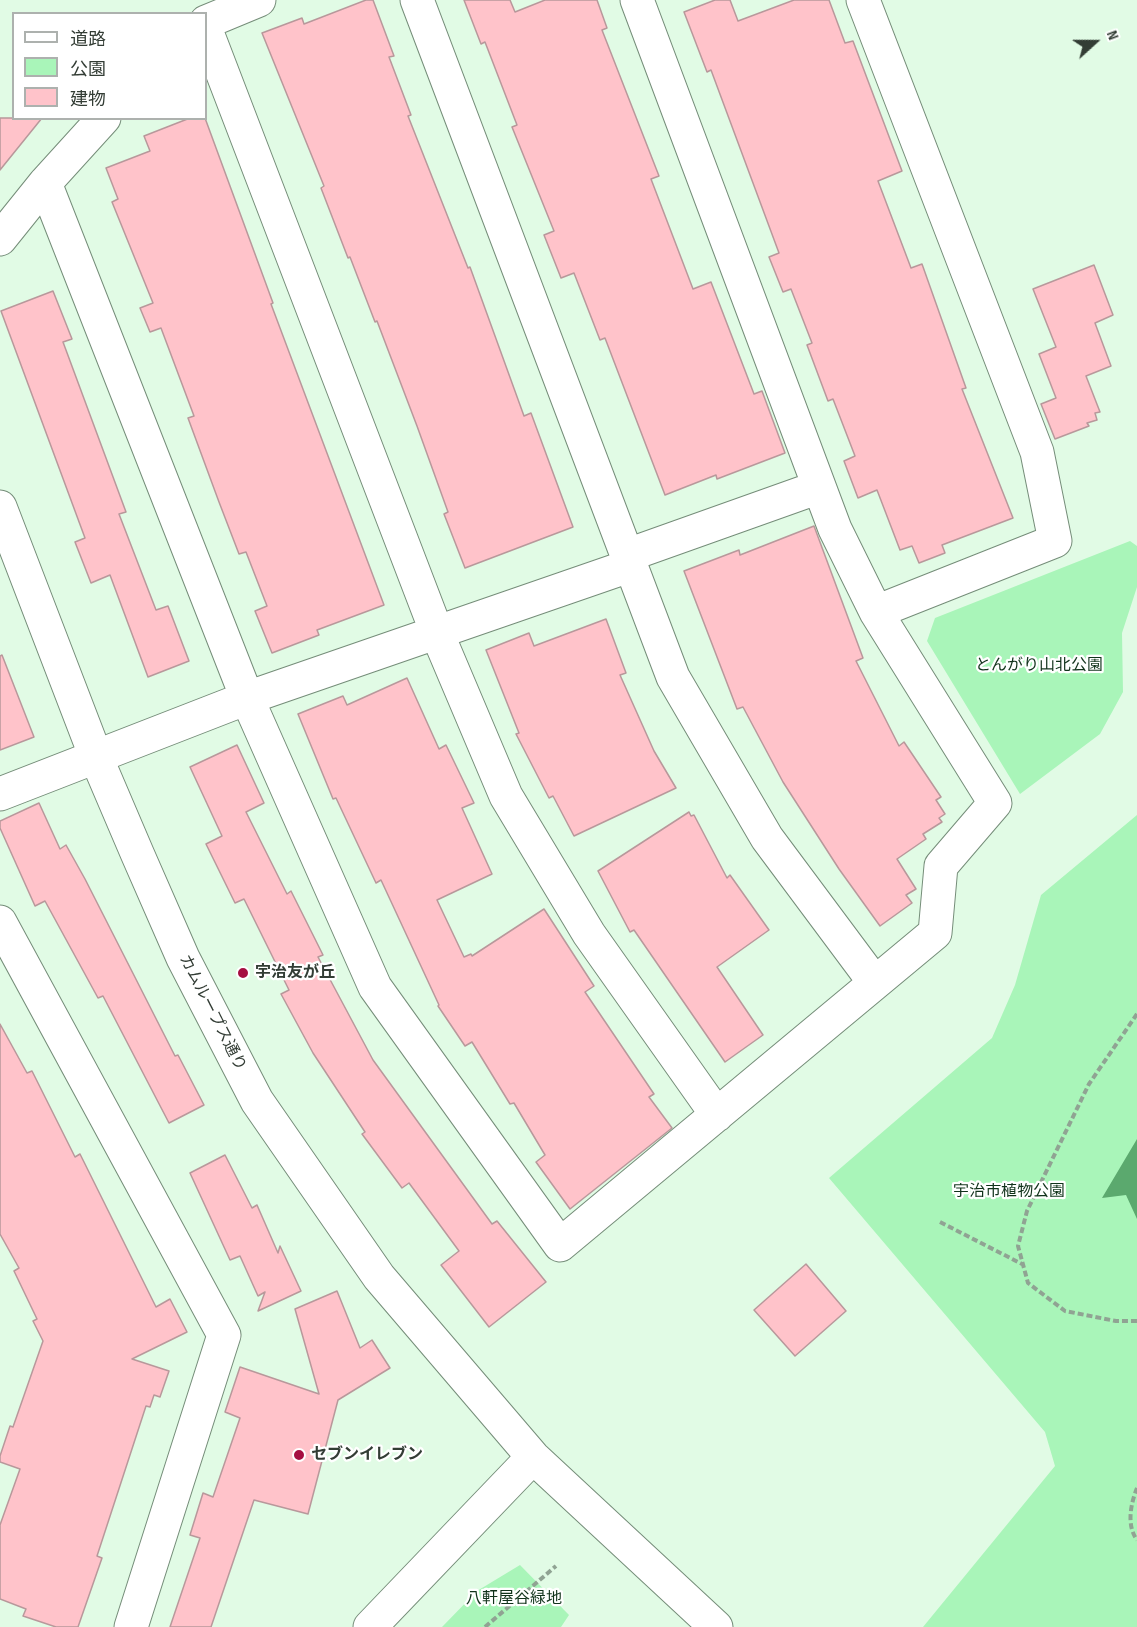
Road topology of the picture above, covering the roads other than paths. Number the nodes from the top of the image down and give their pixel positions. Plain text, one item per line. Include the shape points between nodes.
1 (259, 0) edge
2 (417, 0) edge
3 (637, 0) edge
4 (863, 0) edge
5 (207, 22) edge
6 (207, 33) edge
7 (102, 120) edge
8 (45, 183) junction
9 (0, 239) edge
10 (819, 487) junction
11 (0, 507) edge
12 (630, 560) junction
13 (876, 612) junction
14 (437, 633) junction
15 (247, 698) junction
16 (96, 757) junction
17 (0, 794) edge
18 (0, 922) edge
19 (875, 983) junction
20 (717, 1114) junction
21 (533, 1457) junction
22 (131, 1627) edge
23 (370, 1627) edge
24 (716, 1627) edge

1 - 5 street
2 - 12 street
3 - 10 street
4 - 13 street via 1037,452 1055,541
6 - 14 street
7 - 8 street
8 - 9 street
8 - 15 street
10 - 12 street
10 - 13 street
11 - 16 street, カムループス通り
12 - 14 street
12 - 19 street via 673,677 767,838
13 - 19 street via 995,803 941,866 935,933
14 - 15 street
14 - 20 street via 506,796 589,934
15 - 16 street
15 - 20 street via 375,987 560,1245
16 - 17 street
16 - 21 street, カムループス通り via 183,958 257,1101 379,1277
18 - 22 street via 224,1335
19 - 20 street
21 - 23 street
21 - 24 street, カムループス通り

